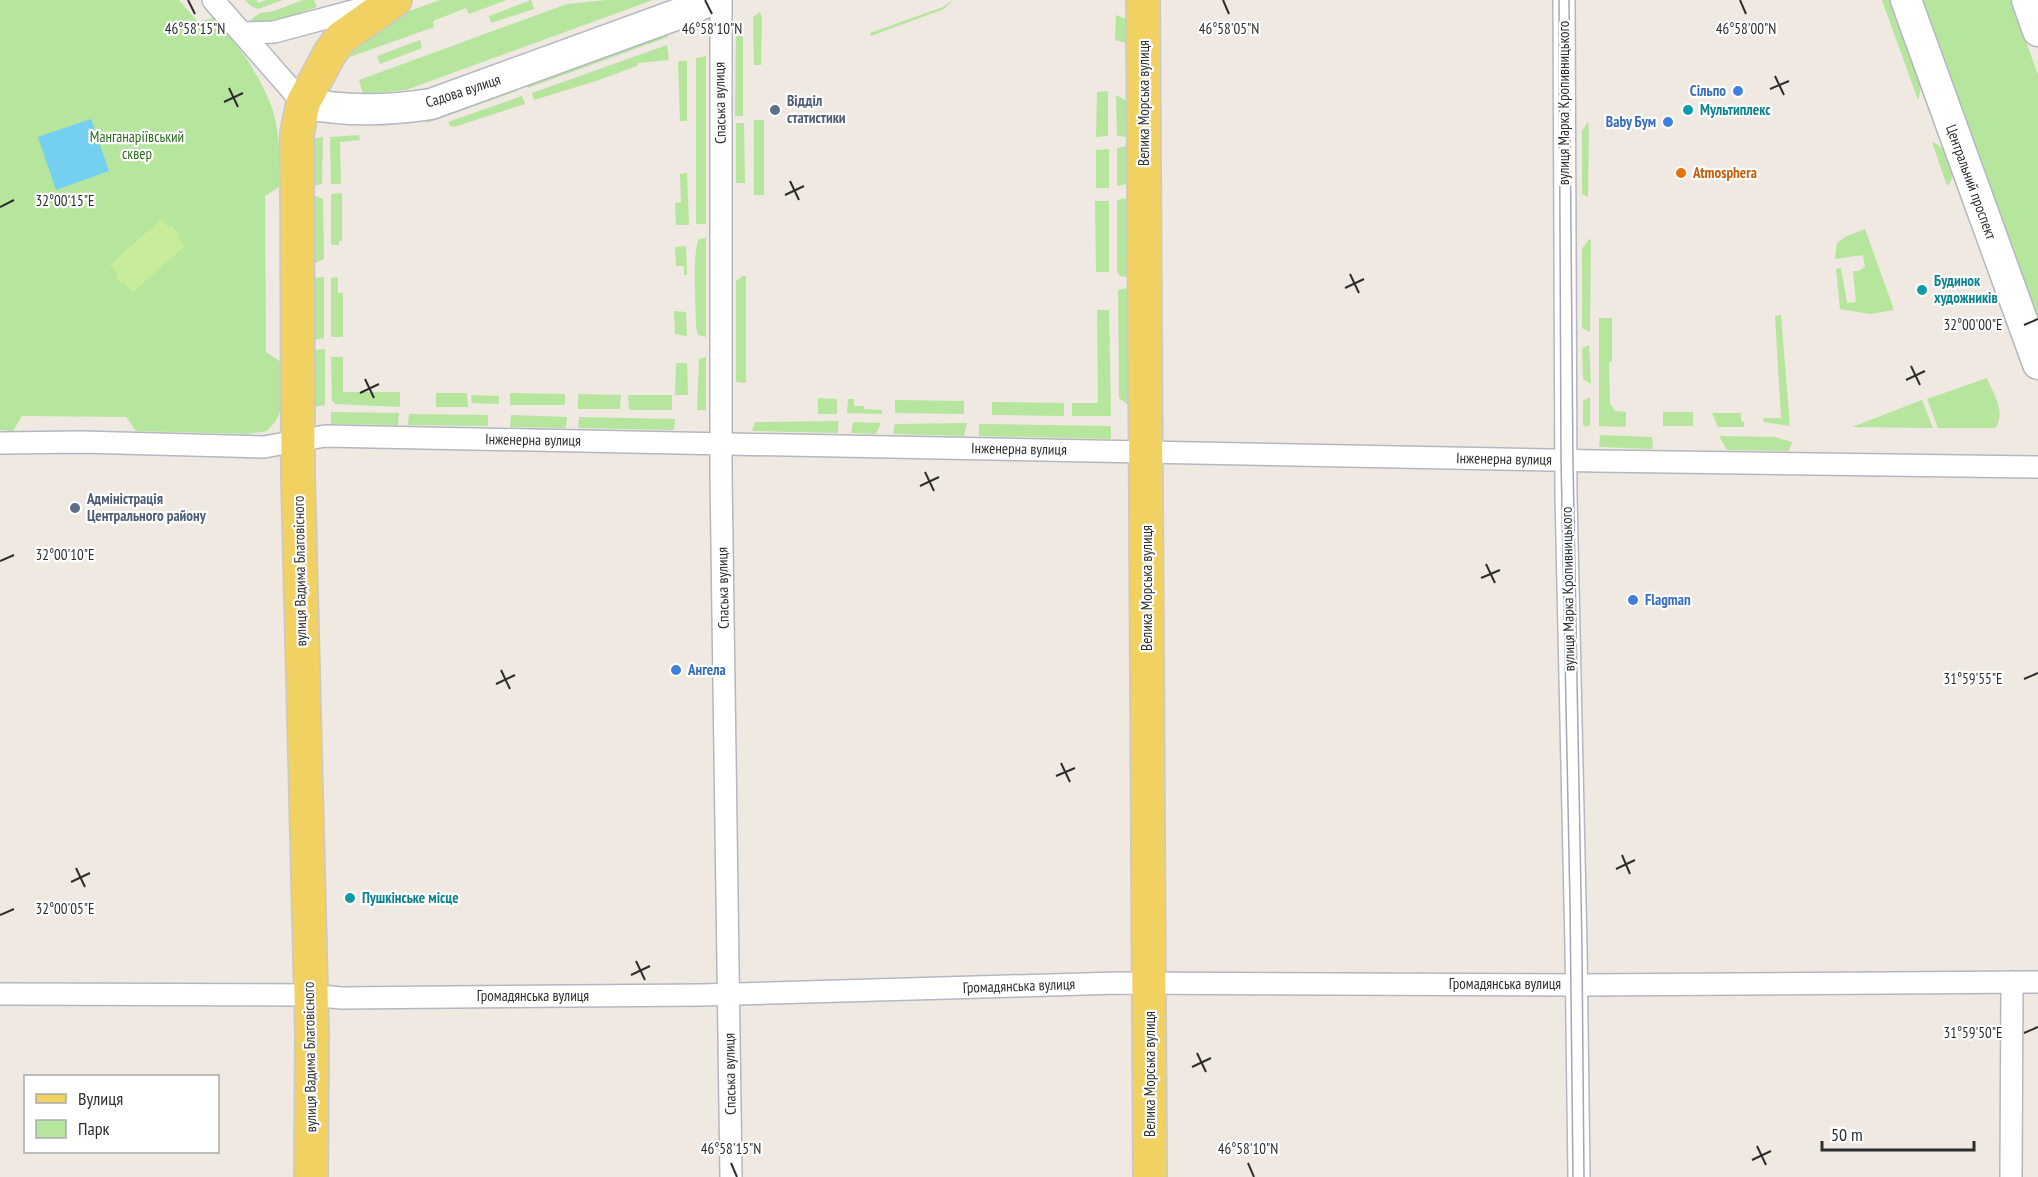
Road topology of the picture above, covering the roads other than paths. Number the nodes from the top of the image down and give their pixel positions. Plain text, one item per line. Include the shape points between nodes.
1 (213, 0) edge
2 (711, 0) edge
3 (720, 0) edge
4 (1143, 0) edge
5 (1564, 0) edge
6 (1906, 0) edge
7 (2027, 0) edge
8 (393, 1) edge
9 (2038, 31) edge
10 (243, 33) junction
11 (303, 103) junction
12 (2038, 363) edge
13 (298, 440) junction
14 (0, 442) edge
15 (722, 444) junction
16 (1146, 452) junction
17 (1566, 460) junction
18 (2038, 466) edge
19 (2012, 982) junction
20 (2038, 982) edge
21 (1149, 983) junction
22 (1577, 984) junction
23 (0, 994) edge
24 (311, 994) junction
25 (729, 994) junction
26 (311, 1177) edge
27 (731, 1177) edge
28 (1150, 1177) edge
29 (1579, 1177) edge
30 (2011, 1177) edge

1 - 10 street
2 - 11 main road, Садова вулиця via 431,104 371,111
3 - 15 street, Спаська вулиця
4 - 16 main road, Велика Морська вулиця
5 - 17 street, вулиця Марка Кропивницького
6 - 12 main road, Центральний проспект
7 - 9 main road
8 - 10 street via 274,32
8 - 11 main road via 341,38
10 - 11 street
11 - 13 main road, вулиця Вадима Благовісного via 297,134
13 - 14 street, Інженерна вулиця via 264,447
13 - 15 street, Інженерна вулиця via 325,436
13 - 24 main road, вулиця Вадима Благовісного
15 - 16 street, Інженерна вулиця
15 - 25 street, Спаська вулиця
16 - 17 street, Інженерна вулиця
16 - 21 main road, Велика Морська вулиця
17 - 18 street, Інженерна вулиця
17 - 22 street, вулиця Марка Кропивницького
19 - 20 street, Громадянська вулиця
19 - 22 street, Громадянська вулиця
19 - 30 street
21 - 22 street, Громадянська вулиця
21 - 25 street, Громадянська вулиця
21 - 28 main road, Велика Морська вулиця
22 - 29 street, вулиця Марка Кропивницького
23 - 24 street, Громадянська вулиця
24 - 25 street, Громадянська вулиця via 353,998
24 - 26 main road, вулиця Вадима Благовісного
25 - 27 street, Спаська вулиця

